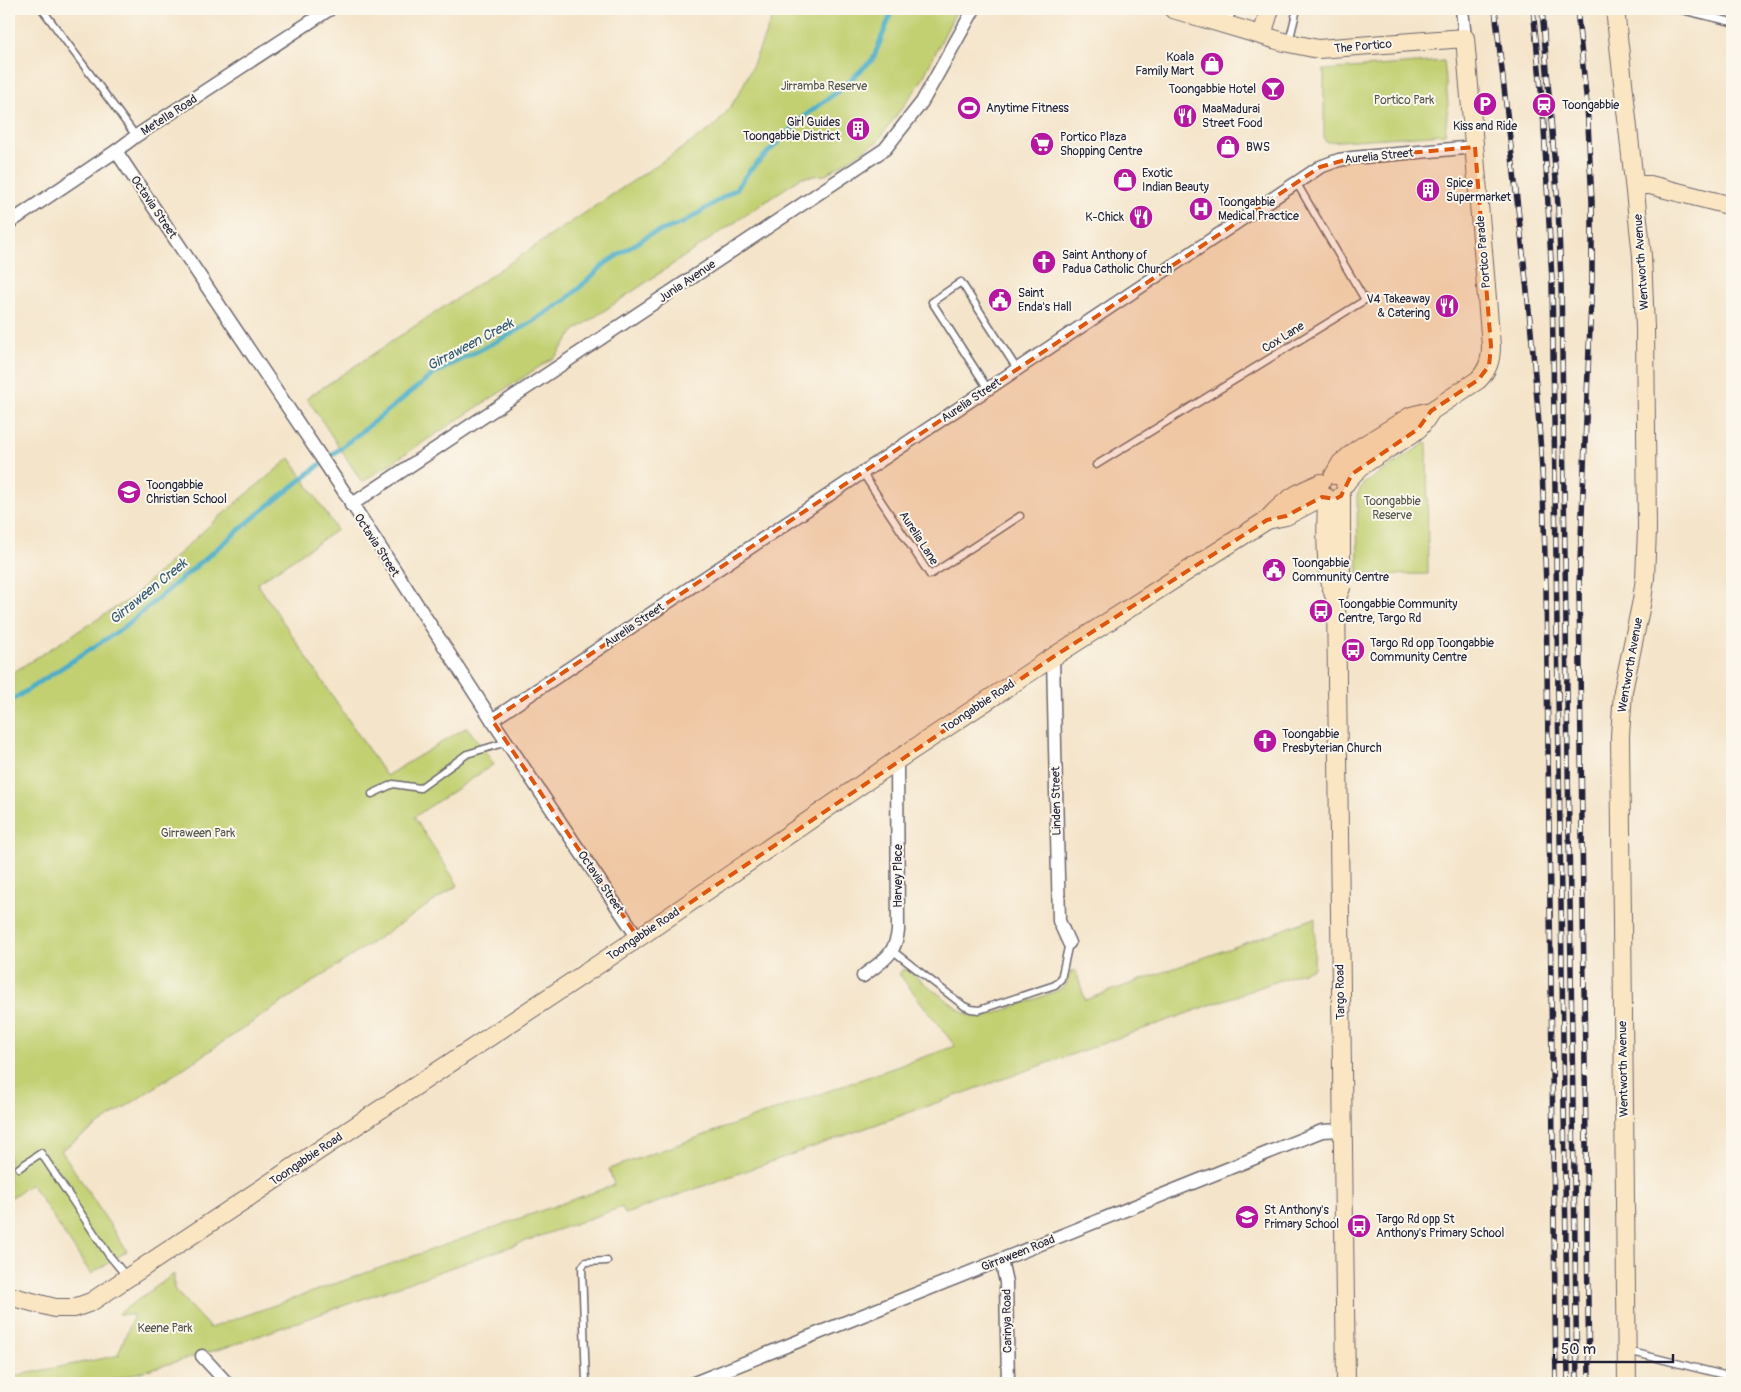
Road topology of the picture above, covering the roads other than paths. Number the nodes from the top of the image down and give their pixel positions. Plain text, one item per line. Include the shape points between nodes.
1 (42, 9) edge
2 (330, 9) edge
3 (973, 9) edge
4 (1173, 9) edge
5 (1236, 9) edge
6 (1270, 9) edge
7 (1297, 9) edge
8 (1462, 9) edge
9 (1614, 9) edge
10 (1678, 9) edge
11 (1732, 22) edge
12 (1224, 24) junction
13 (1262, 35) junction
14 (1465, 38) junction
15 (1289, 43) junction
16 (136, 136) junction
17 (1475, 147) junction
18 (116, 151) junction
19 (1296, 182) junction
20 (1635, 185) junction
21 (1732, 206) edge
22 (9, 223) edge
23 (1016, 369) junction
24 (1484, 374) joint
25 (988, 389) junction
26 (1096, 465) dead end
27 (862, 472) junction
28 (1332, 489) junction
29 (351, 505) junction
30 (1020, 516) dead end
31 (1053, 657) junction
32 (492, 720) junction
33 (507, 742) junction
34 (897, 760) junction
35 (372, 794) dead end
36 (638, 938) junction
37 (1069, 943) joint
38 (893, 951) junction
39 (863, 976) dead end
40 (1343, 1130) junction
41 (19, 1168) dead end
42 (1001, 1260) junction
43 (607, 1261) dead end
44 (128, 1278) junction
45 (9, 1296) edge
46 (1627, 1350) junction
47 (202, 1356) dead end
48 (1732, 1377) edge
49 (227, 1383) edge
50 (586, 1383) edge
51 (694, 1383) edge
52 (1008, 1383) edge
53 (1346, 1383) edge
54 (1627, 1383) edge

1 - 16 lane
2 - 16 street, Metella Road
3 - 29 street, Junia Avenue via 922,102 885,149
4 - 12 main road, The Portico
5 - 12 lane
6 - 13 main road
7 - 15 lane
8 - 14 street, Portico Parade
9 - 20 main road, Wentworth Avenue
10 - 11 lane
12 - 13 main road, The Portico
13 - 15 main road, The Portico
14 - 15 main road, The Portico via 1329,49
14 - 17 main road, Portico Parade
16 - 18 street, Metella Road
17 - 19 street, Aurelia Street via 1339,160
17 - 24 main road, Portico Parade via 1491,346
18 - 22 street, Metella Road
18 - 29 street, Octavia Street
19 - 23 street, Aurelia Street
19 - 26 lane, Cox Lane via 1365,300
20 - 21 main road via 1650,185
20 - 46 main road, Wentworth Avenue via 1644,310 1646,538 1643,592 1623,691 1620,736
23 - 25 street, Aurelia Street
23 - 25 lane via 962,282 932,302
24 - 28 main road, Toongabbie Road via 1431,411 1418,429 1376,455
25 - 27 street, Aurelia Street
27 - 30 lane, Aurelia Lane via 930,575
27 - 32 street, Aurelia Street
28 - 31 main road, Toongabbie Road via 1304,490 1281,504 1267,520
28 - 40 main road, Targo Road via 1327,548 1330,588 1336,600
29 - 32 street, Octavia Street
31 - 34 main road, Toongabbie Road
31 - 37 street, Linden Street via 1059,922
32 - 33 street, Octavia Street
33 - 35 lane via 467,754 420,788 394,784
33 - 36 street, Octavia Street
34 - 36 main road, Toongabbie Road
34 - 38 street, Harvey Place via 898,931
36 - 44 main road, Toongabbie Road
37 - 38 lane via 1061,979 1055,985 980,1010 964,1006
38 - 39 street
40 - 42 street, Girraween Road via 1322,1131
40 - 53 main road, Targo Road
41 - 44 lane via 41,1152 108,1254
42 - 51 street, Girraween Road
42 - 52 street, Carinya Road via 1006,1282
43 - 50 lane via 586,1262 582,1267
44 - 45 main road, Toongabbie Road via 91,1302 74,1308 55,1308
46 - 48 lane
46 - 54 main road, Wentworth Avenue
47 - 49 street

